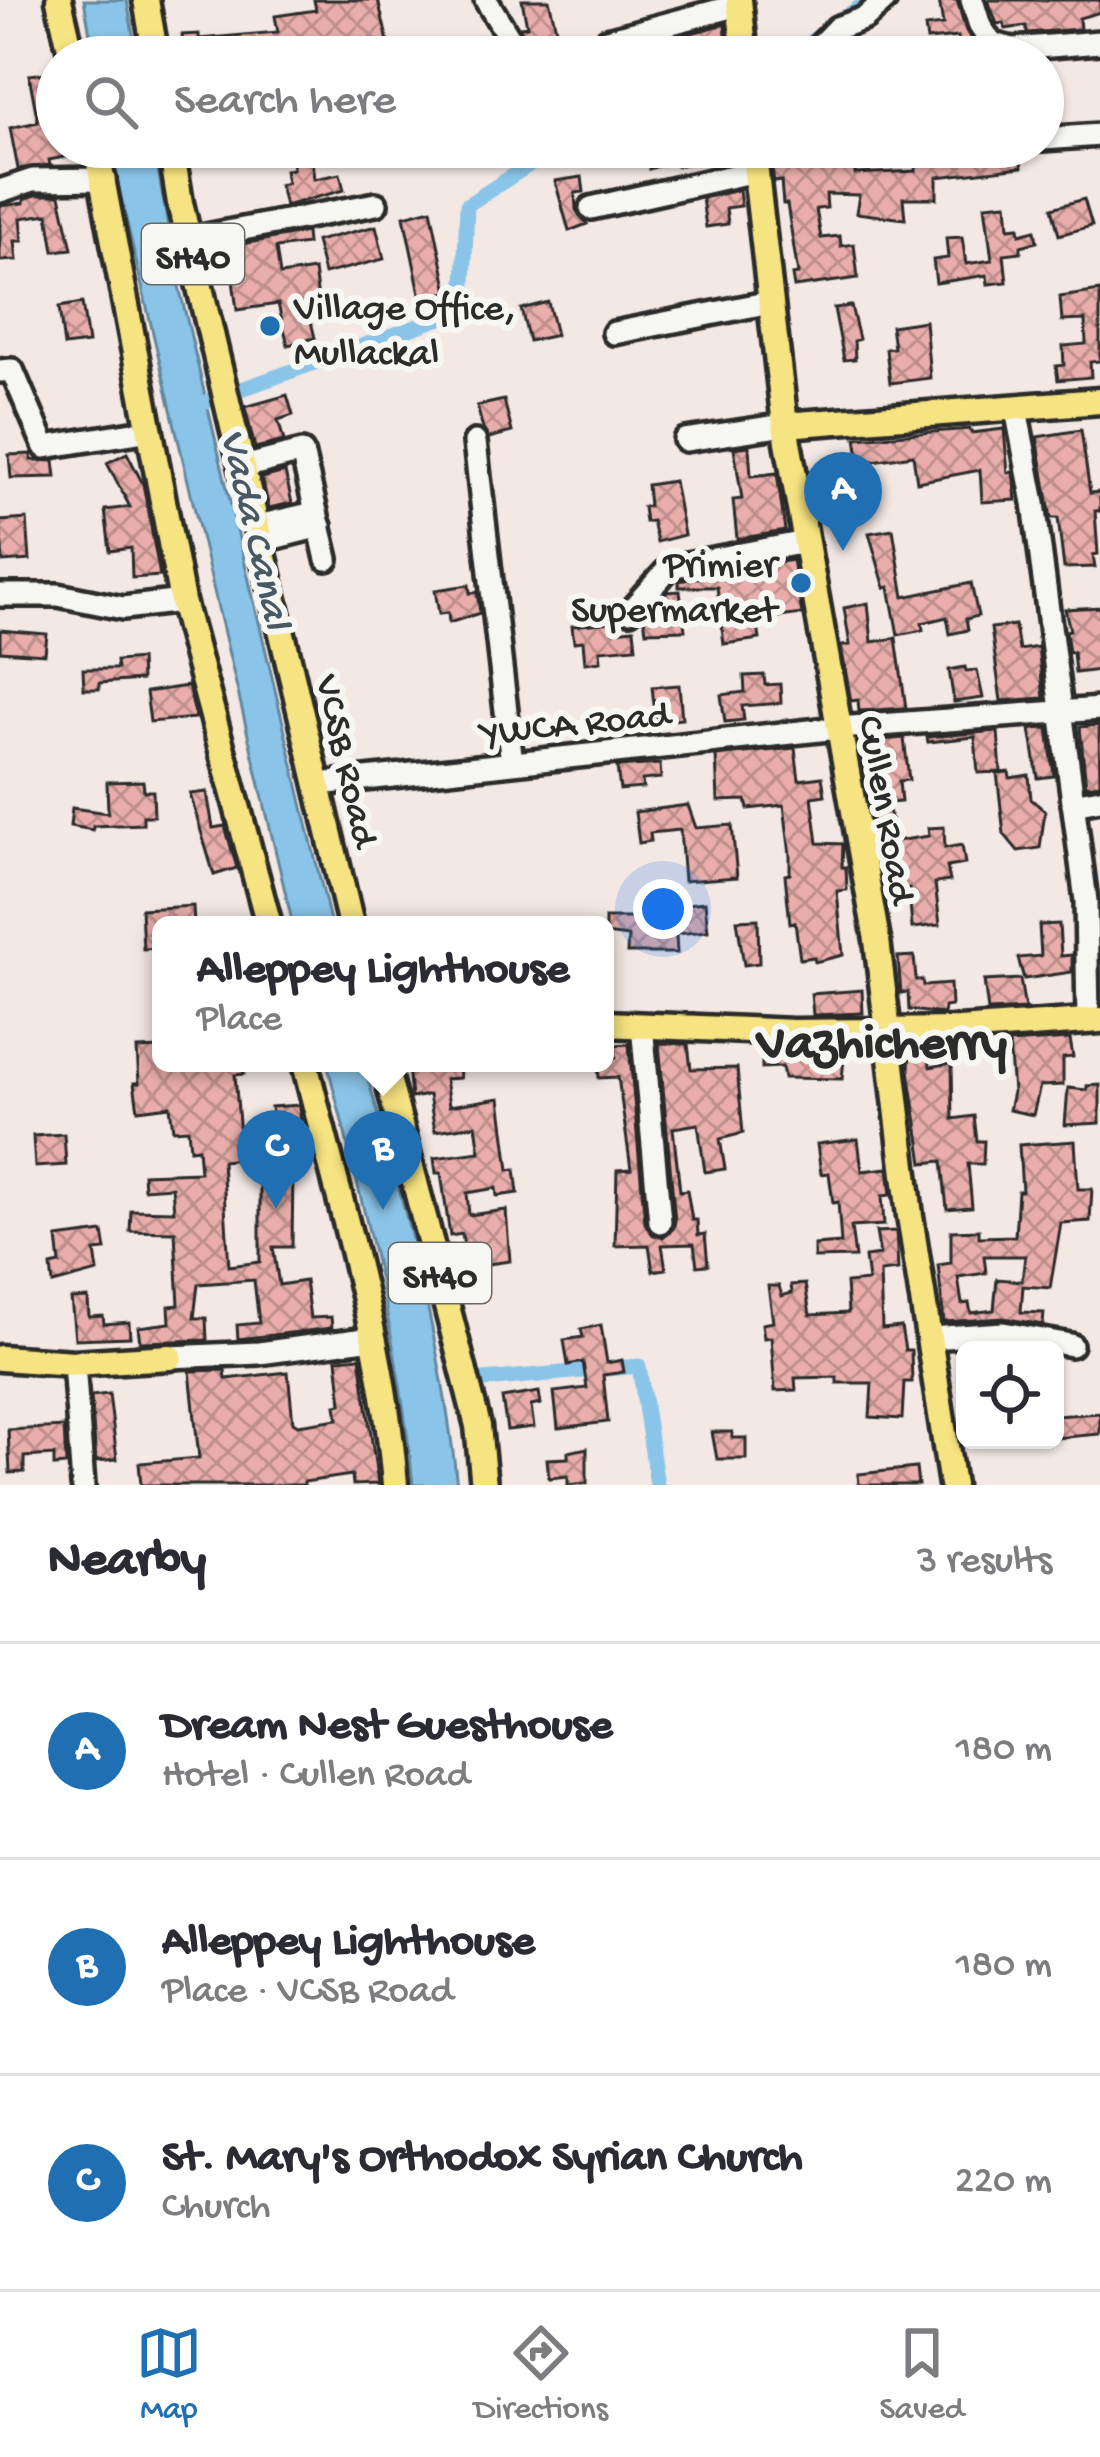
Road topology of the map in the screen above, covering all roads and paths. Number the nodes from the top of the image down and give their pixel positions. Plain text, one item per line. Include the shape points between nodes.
1 (59, 0) edge
2 (146, 0) edge
3 (486, 0) edge
4 (885, 0) edge
5 (972, 0) edge
6 (739, 2) edge
7 (67, 36) edge
8 (152, 36) edge
9 (508, 36) edge
10 (621, 36) edge
11 (743, 36) edge
12 (829, 36) edge
13 (987, 36) edge
14 (1100, 42) edge
15 (1064, 46) edge
16 (1100, 135) edge
17 (1064, 138) edge
18 (101, 168) edge
19 (175, 168) edge
20 (721, 168) edge
21 (755, 168) edge
22 (104, 179) junction
23 (0, 190) edge
24 (376, 205) dead end
25 (591, 208) dead end
26 (190, 239) junction
27 (771, 302) junction
28 (614, 333) dead end
29 (0, 371) edge
30 (1100, 401) edge
31 (1016, 410) junction
32 (785, 425) junction
33 (151, 430) junction
34 (685, 440) dead end
35 (475, 442) dead end
36 (243, 467) junction
37 (318, 519) junction
38 (259, 534) junction
39 (806, 542) junction
40 (327, 559) dead end
41 (0, 595) edge
42 (182, 601) junction
43 (630, 611) dead end
44 (1100, 709) edge
45 (1060, 711) junction
46 (838, 728) junction
47 (512, 763) junction
48 (319, 784) junction
49 (1100, 800) edge
50 (1072, 804) junction
51 (1091, 872) edge
52 (267, 916) edge
53 (349, 916) edge
54 (1095, 983) edge
55 (1094, 1020) edge
56 (614, 1024) edge
57 (642, 1025) junction
58 (888, 1031) junction
59 (307, 1072) edge
60 (386, 1072) edge
61 (660, 1222) dead end
62 (373, 1338) junction
63 (930, 1338) junction
64 (1071, 1346) dead end
65 (170, 1357) joint
66 (0, 1358) edge
67 (74, 1363) junction
68 (82, 1485) edge
69 (395, 1485) edge
70 (484, 1485) edge
71 (952, 1485) edge

1 - 7 main road
2 - 8 main road
3 - 9 street
4 - 12 street
5 - 13 street
6 - 10 street
6 - 11 main road
14 - 15 street
16 - 17 street
18 - 22 main road
19 - 26 main road, SH40
20 - 25 street
21 - 27 main road, Cullen Road
22 - 23 street via 32,180
22 - 33 main road
24 - 26 street
26 - 36 main road, SH40
27 - 28 street
27 - 32 main road, Cullen Road
29 - 33 street via 12,370 45,447
30 - 31 main road
31 - 32 main road
31 - 45 street
32 - 34 street
32 - 39 main road, Cullen Road
33 - 42 main road
35 - 47 street
36 - 37 street via 302,452
36 - 38 main road, SH40
37 - 38 street
37 - 40 street
38 - 48 main road, VCSB Road / SH40
39 - 43 street via 670,567
39 - 46 main road, Cullen Road
41 - 42 street via 123,608
42 - 52 main road
44 - 45 street, YWCA Road
45 - 46 street, YWCA Road
45 - 50 street
46 - 47 street, YWCA Road
46 - 58 main road, Cullen Road
47 - 48 street, YWCA Road
48 - 53 main road, VCSB Road / SH40
49 - 50 street
50 - 51 street
51 - 54 street
54 - 55 street
55 - 58 main road
56 - 57 main road
57 - 58 main road
57 - 61 street
58 - 63 main road, Cullen Road
59 - 62 main road
60 - 70 main road, SH40 via 478,1426
62 - 65 street
62 - 69 main road
63 - 64 street via 1003,1333
63 - 71 main road, Cullen Road
65 - 67 main road
66 - 67 main road
67 - 68 street

